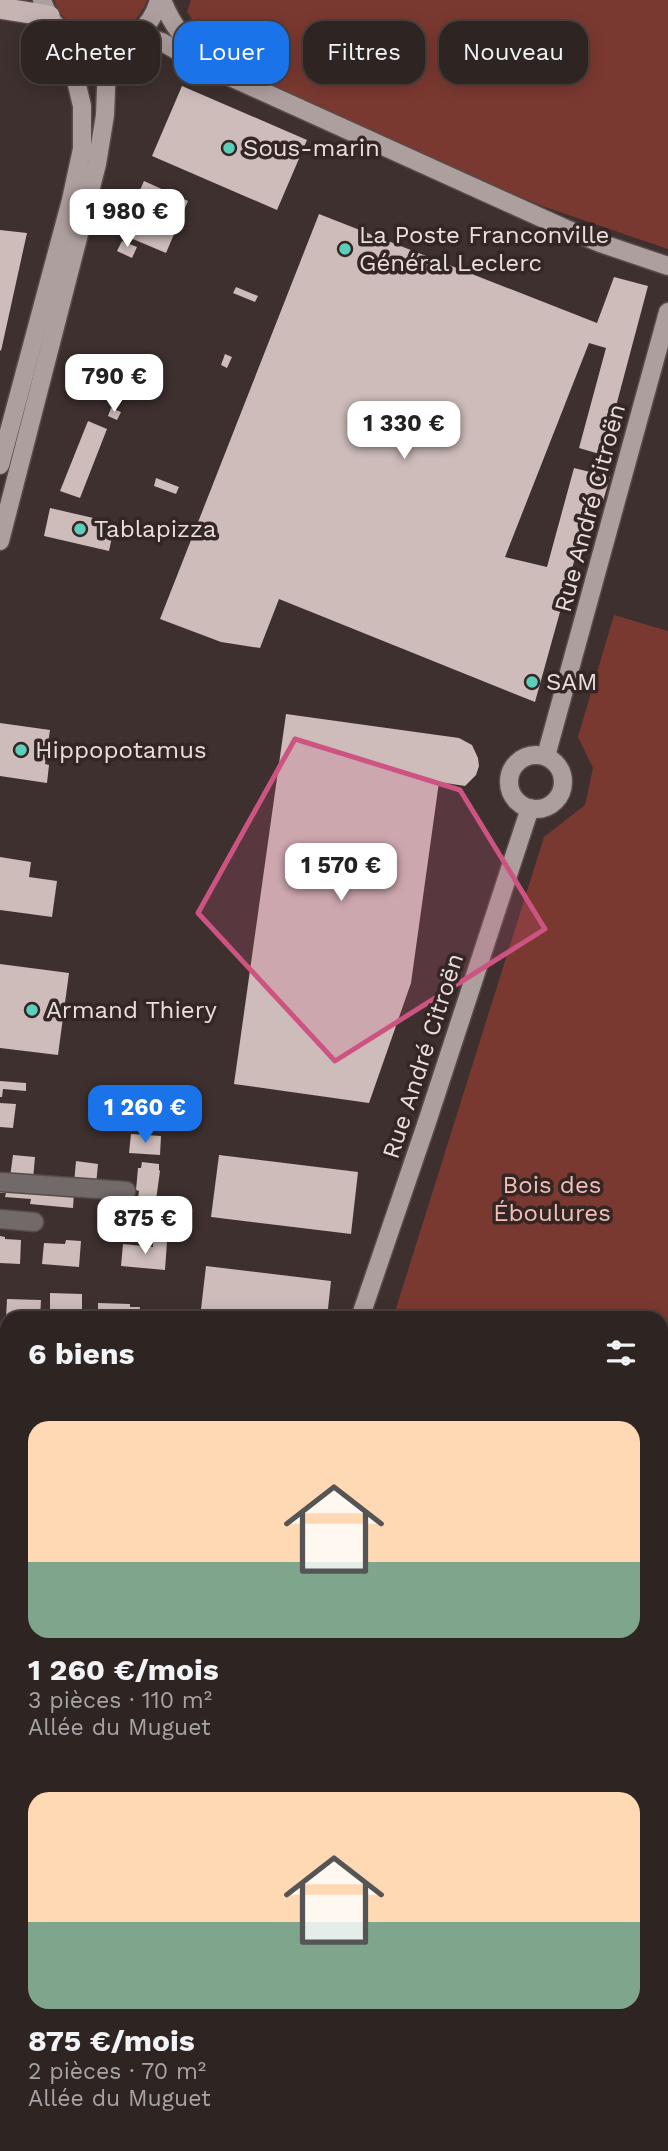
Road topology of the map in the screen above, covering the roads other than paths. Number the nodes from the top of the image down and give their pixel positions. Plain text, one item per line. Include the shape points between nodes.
1 (160, 0) edge
2 (0, 8) edge
3 (50, 15) edge
4 (148, 21) edge
5 (174, 24) edge
6 (106, 84) edge
7 (246, 84) edge
8 (668, 266) edge
9 (668, 313) edge
10 (0, 465) edge
11 (0, 541) edge
12 (546, 756) junction
13 (530, 808) junction
14 (0, 1182) edge
15 (126, 1191) dead end
16 (0, 1219) edge
17 (34, 1222) dead end
18 (362, 1311) edge

1 - 4 main road
1 - 5 main road
2 - 3 highway
3 - 10 main road via 70,55 82,106 82,149
6 - 11 main road via 97,164
7 - 8 main road via 575,233
9 - 12 main road, Rue André Citroën
12 - 13 main road via 562,772 561,794 551,805
12 - 13 main road via 521,759 511,773 511,792
13 - 18 main road, Rue André Citroën
14 - 15 street
16 - 17 street

